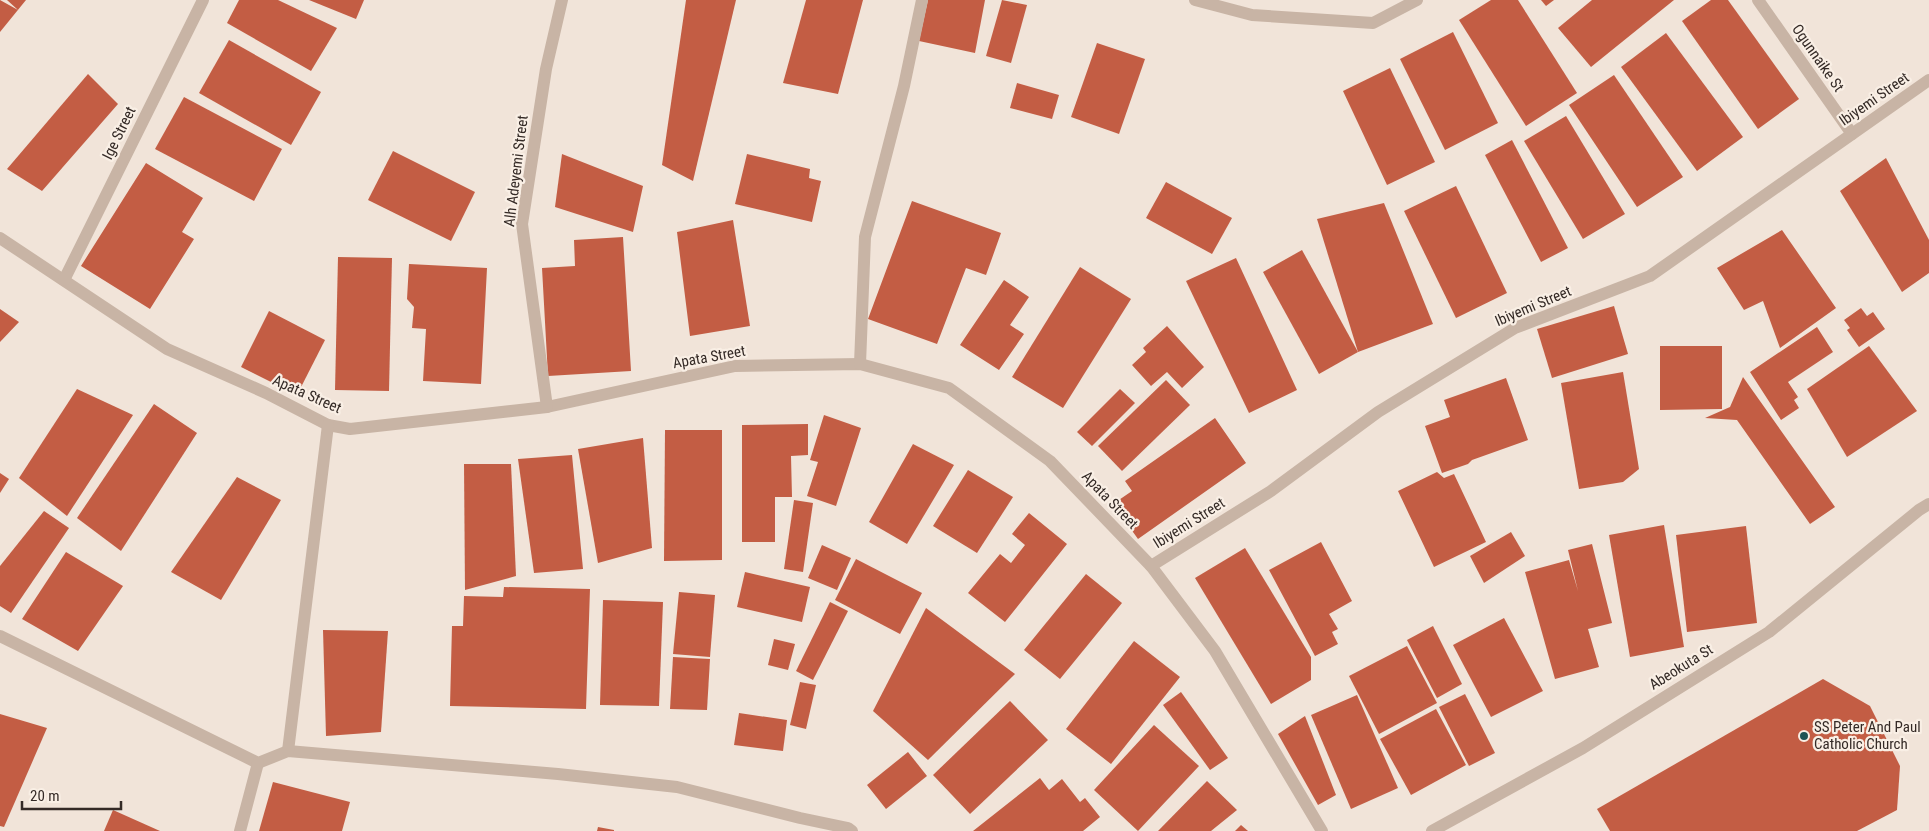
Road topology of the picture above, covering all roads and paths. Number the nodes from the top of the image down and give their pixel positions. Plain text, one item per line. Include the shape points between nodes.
1 (203, 0) edge
2 (562, 0) edge
3 (922, 0) edge
4 (1195, 0) edge
5 (1417, 0) edge
6 (1758, 0) edge
7 (1929, 80) edge
8 (1852, 134) junction
9 (0, 238) edge
10 (64, 280) junction
11 (860, 364) junction
12 (547, 407) junction
13 (328, 425) junction
14 (1929, 504) edge
15 (1151, 566) junction
16 (0, 636) edge
17 (288, 752) junction
18 (258, 763) junction
19 (240, 831) edge
20 (852, 831) edge
21 (1322, 831) edge
22 (1432, 831) edge

1 - 10 street, Ige Street
2 - 12 street, Alh Adeyemi Street via 546,69 522,224
3 - 11 street via 904,86 865,237
4 - 5 street via 1252,15 1373,23
6 - 8 street, Ogunnaike St
7 - 8 street, Ibiyemi Street
8 - 15 street, Ibiyemi Street via 1650,276 1515,328 1378,412 1271,491
9 - 10 street, Apata Street
10 - 13 street, Apata Street via 167,349
11 - 12 street, Apata Street via 735,366
11 - 15 street, Apata Street via 949,388 1050,461
12 - 13 street, Apata Street via 350,429
13 - 17 street
14 - 22 street, Abeokuta St via 1769,632 1583,748
15 - 21 street, Apata Street via 1215,651
16 - 18 street
17 - 18 street
17 - 20 street via 677,787
18 - 19 street

